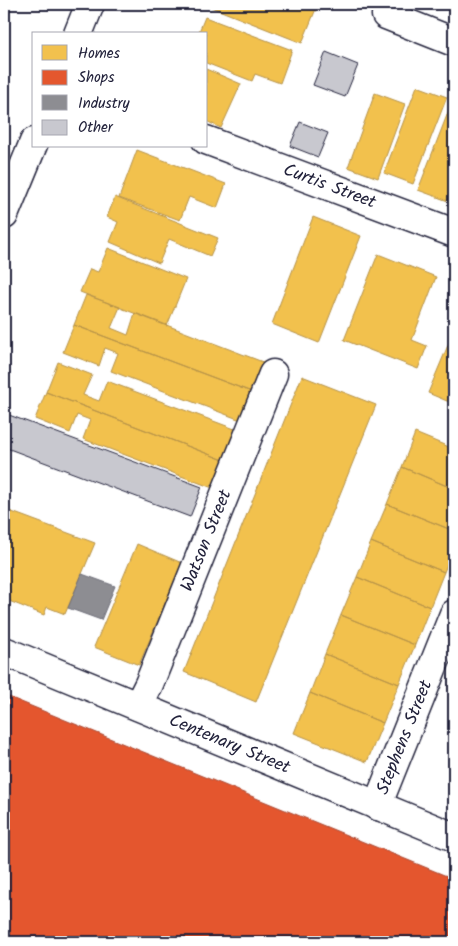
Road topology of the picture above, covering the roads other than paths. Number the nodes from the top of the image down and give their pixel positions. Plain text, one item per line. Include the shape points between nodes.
1 (90, 4) edge
2 (390, 4) edge
3 (79, 32) edge
4 (454, 42) edge
5 (208, 141) edge
6 (32, 147) edge
7 (4, 215) edge
8 (454, 234) edge
9 (273, 374) dead end
10 (454, 614) edge
11 (4, 651) edge
12 (138, 706) junction
13 (377, 806) junction
14 (454, 837) edge

1 - 3 street
2 - 4 street via 386,15
5 - 8 street, Curtis Street
6 - 7 street
9 - 12 street, Watson Street
10 - 13 street, Stephens Street
11 - 12 street, Centenary Street
12 - 13 street, Centenary Street
13 - 14 street, Centenary Street

